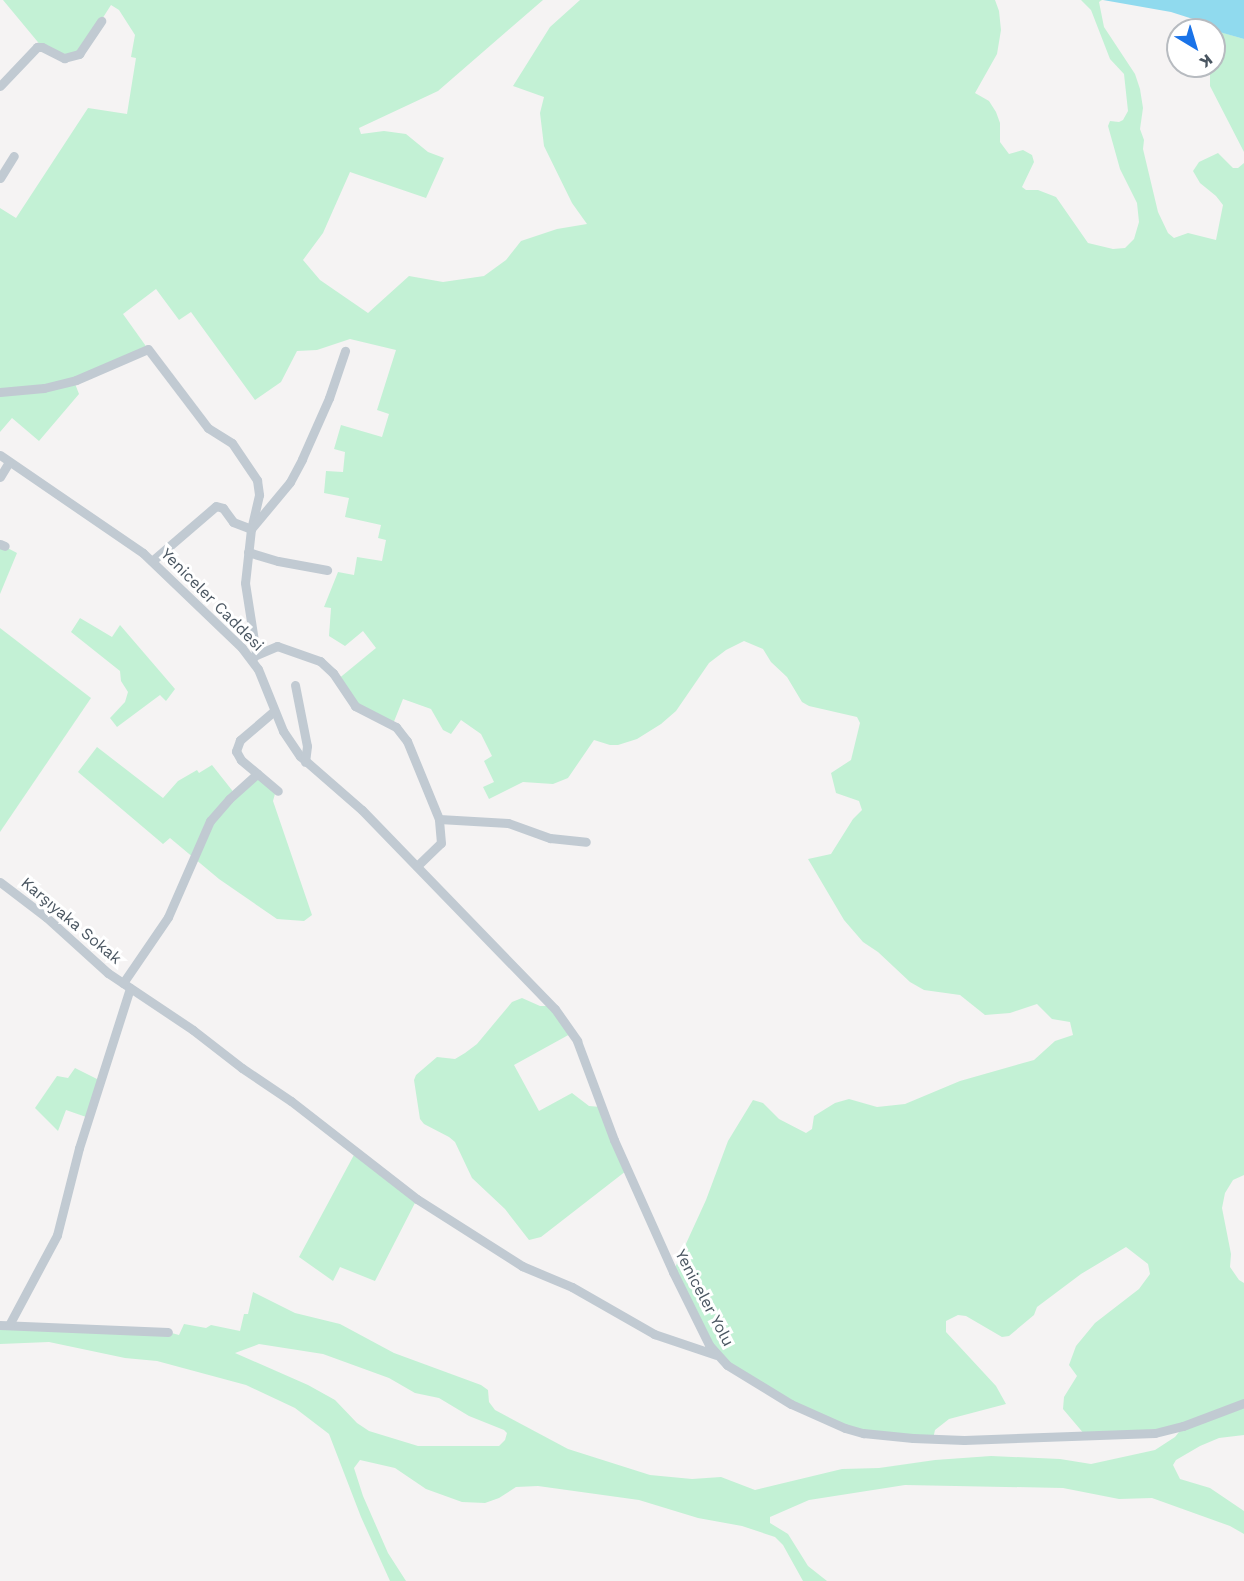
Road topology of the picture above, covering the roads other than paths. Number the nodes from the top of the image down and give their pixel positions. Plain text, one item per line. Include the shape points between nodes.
1 (101, 21) dead end
2 (0, 86) edge
3 (14, 156) dead end
4 (0, 178) edge
5 (345, 351) dead end
6 (0, 392) edge
7 (0, 455) edge
8 (9, 462) junction
9 (0, 477) edge
10 (251, 530) junction
11 (248, 552) junction
12 (152, 561) junction
13 (327, 570) dead end
14 (254, 657) junction
15 (295, 685) dead end
16 (274, 711) junction
17 (305, 762) junction
18 (257, 774) junction
19 (278, 792) dead end
20 (439, 819) junction
21 (586, 842) dead end
22 (417, 866) junction
23 (0, 882) edge
24 (508, 960) joint
25 (126, 986) junction
26 (5, 1325) edge
27 (168, 1332) dead end
28 (716, 1355) junction
29 (1244, 1403) edge

1 - 2 street via 79,54 64,58 37,47
3 - 4 street
5 - 10 street via 329,398 290,482
6 - 10 street via 76,380 148,349 208,428 232,443 252,471 259,495
7 - 8 street, Yeniceler Caddesi
8 - 9 street
8 - 12 street, Yeniceler Caddesi
10 - 11 street
10 - 12 street via 233,522 223,508 216,506
11 - 13 street
11 - 14 street via 246,598
12 - 14 street, Yeniceler Caddesi
14 - 16 street, Yeniceler Caddesi
14 - 20 street via 277,646 320,662 355,706 396,727 407,741
15 - 17 street via 307,746
16 - 17 street, Yeniceler Caddesi via 288,740
16 - 18 street via 236,747 241,760
17 - 22 street, Yeniceler Caddesi via 362,810
18 - 19 street
18 - 25 street via 210,821 165,923
20 - 21 street via 497,822 550,838
20 - 22 street via 441,843
22 - 24 street, Yeniceler Caddesi
23 - 25 street, Karşıyaka Sokak
24 - 28 street, Yeniceler Yolu via 555,1009 577,1041 636,1193
25 - 26 street via 57,1235
25 - 28 street, Karşıyaka Sokak via 291,1101 408,1192 508,1257 572,1287 654,1334
26 - 27 street
28 - 29 street, Yeniceler Yolu via 791,1404 845,1428 882,1436 964,1440 1155,1433

